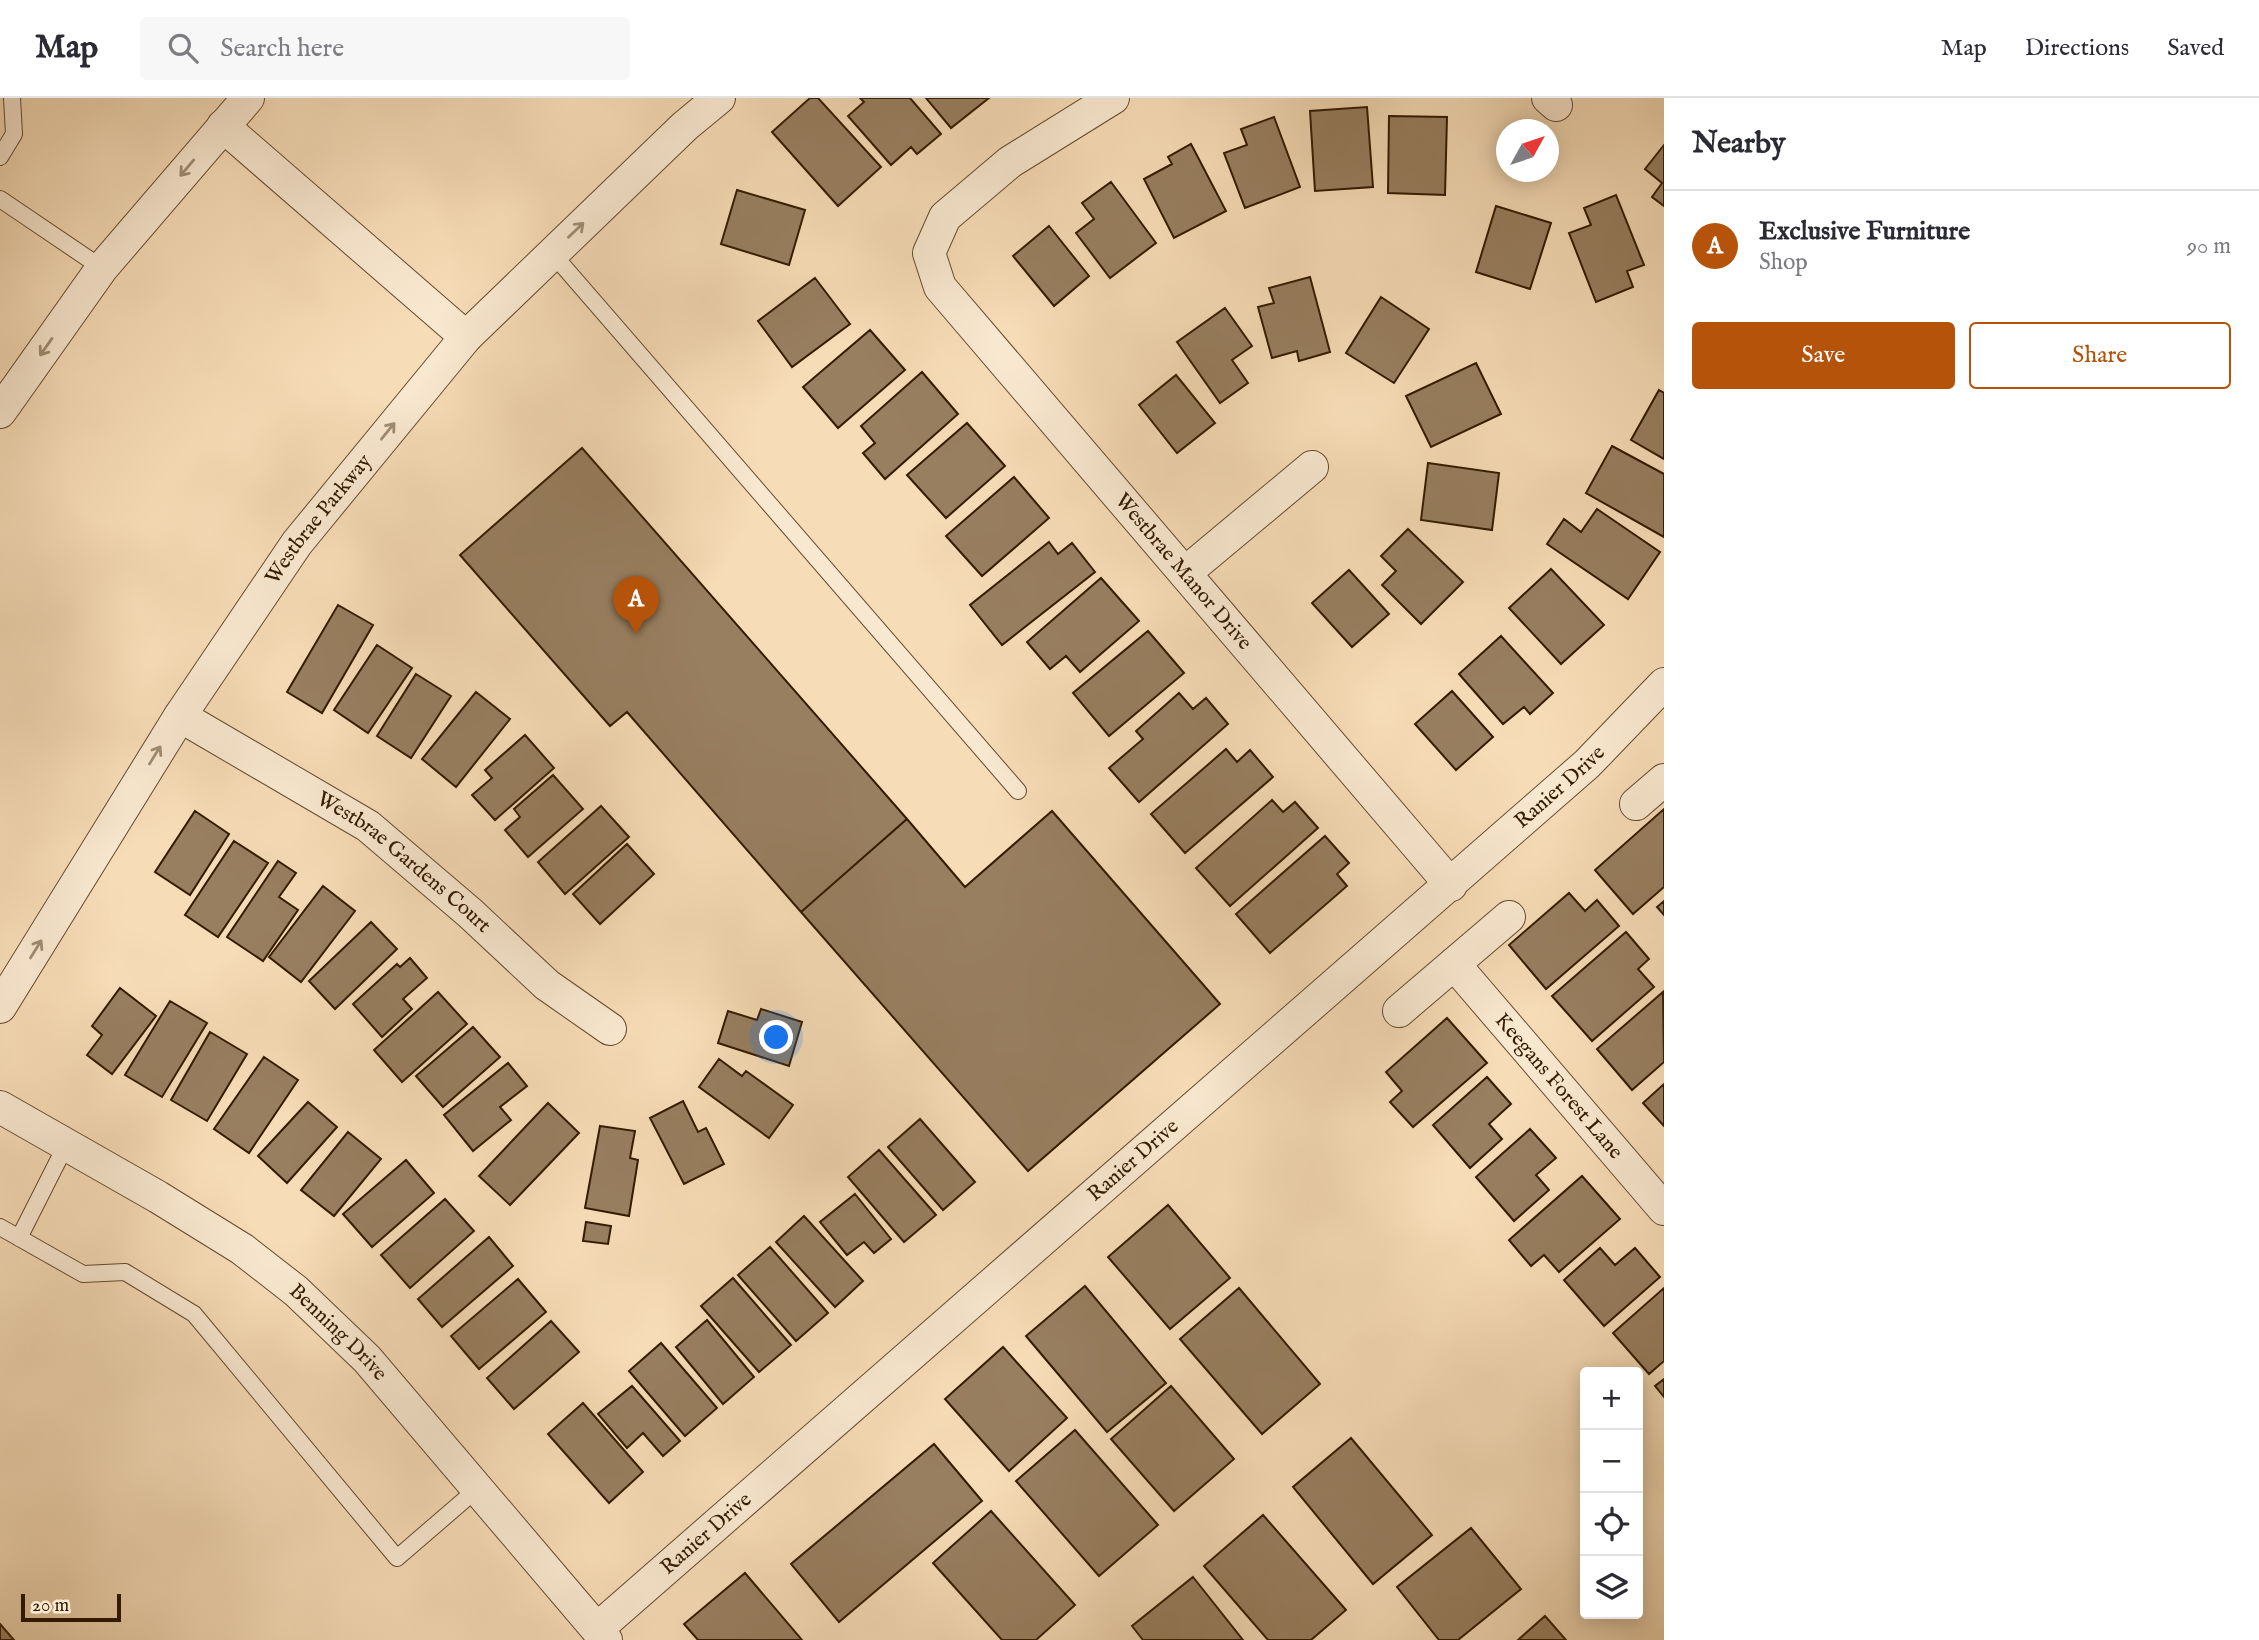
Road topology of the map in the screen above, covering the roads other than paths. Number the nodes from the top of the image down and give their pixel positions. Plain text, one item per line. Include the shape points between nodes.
1 (12, 98) edge
2 (248, 98) edge
3 (719, 98) edge
4 (1114, 98) edge
5 (223, 126) junction
6 (0, 157) edge
7 (0, 199) edge
8 (552, 253) junction
9 (102, 268) junction
10 (466, 337) junction
11 (0, 412) edge
12 (1312, 467) dead end
13 (1185, 573) junction
14 (1664, 684) edge
15 (180, 716) junction
16 (1664, 780) edge
17 (1018, 790) dead end
18 (1636, 804) dead end
19 (1451, 885) junction
20 (1509, 917) dead end
21 (1454, 964) junction
22 (0, 1007) edge
23 (1399, 1011) dead end
24 (610, 1029) dead end
25 (0, 1107) edge
26 (66, 1145) junction
27 (1663, 1206) edge
28 (0, 1227) edge
29 (19, 1238) junction
30 (477, 1489) junction
31 (601, 1635) edge

1 - 6 lane via 14,134
2 - 5 street
8 -> 3 street, Westbrae Parkway
4 - 13 street, Westbrae Manor Drive via 1010,162 945,217 929,253 940,286
5 -> 9 street
5 - 10 street
7 - 9 lane
8 - 10 street, Westbrae Parkway
8 - 17 lane
9 -> 11 street
15 -> 10 street, Westbrae Parkway via 297,542
12 - 13 street
13 - 19 street, Westbrae Manor Drive
14 - 19 street, Ranier Drive via 1587,764
22 -> 15 street, Westbrae Parkway
15 - 24 street, Westbrae Gardens Court via 368,827 547,985
16 - 18 street
19 - 31 street, Ranier Drive
20 - 21 street
21 - 23 street
21 - 27 street, Keegans Forest Lane
25 - 26 street, Benning Drive
26 - 29 lane
26 - 30 street, Benning Drive via 242,1249 296,1291 367,1360
28 - 29 lane
29 - 30 lane via 83,1274 125,1272 194,1314 397,1558
30 - 31 street, Benning Drive

